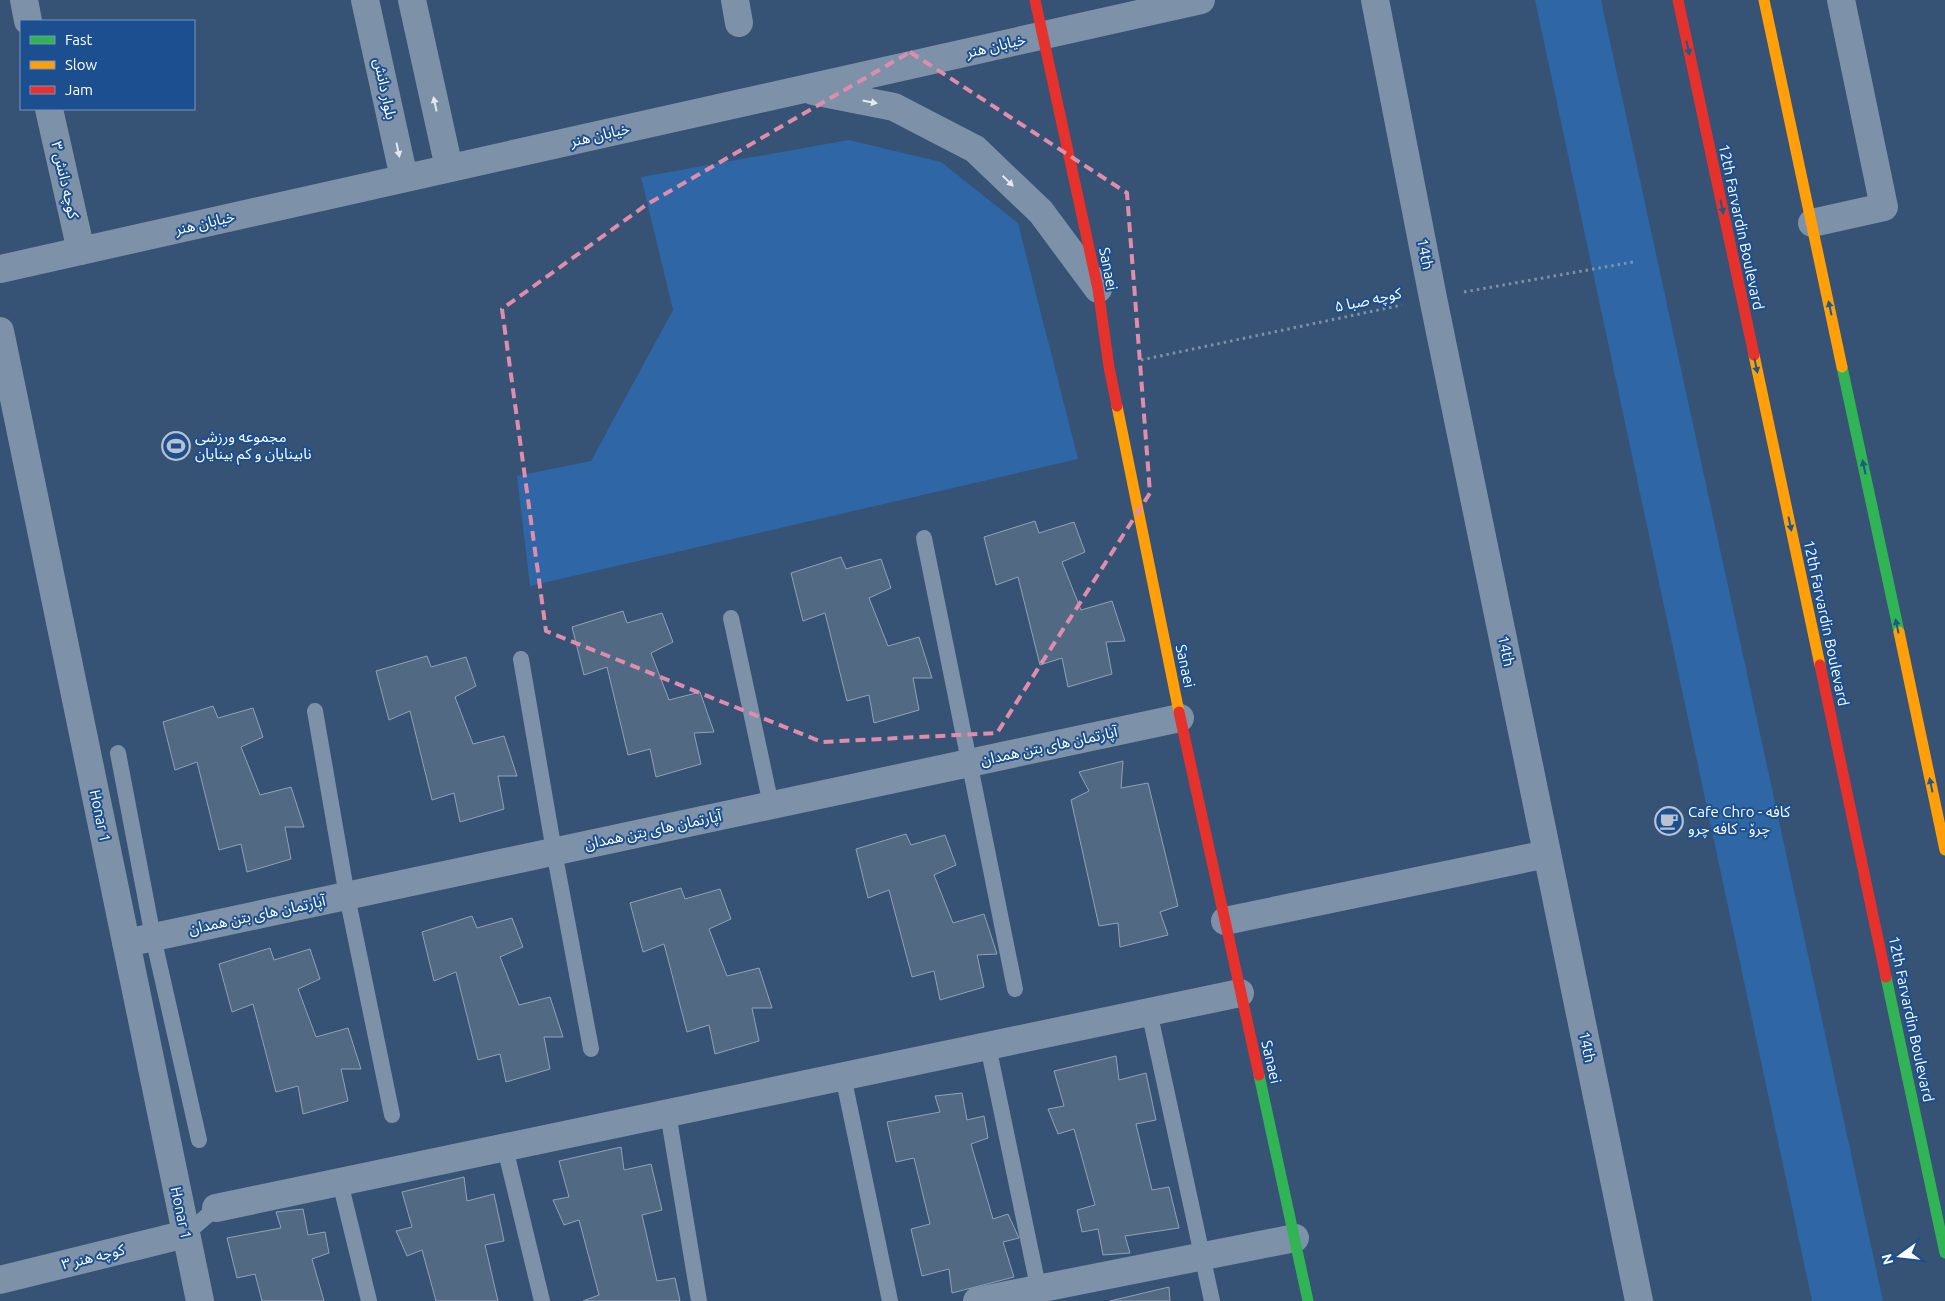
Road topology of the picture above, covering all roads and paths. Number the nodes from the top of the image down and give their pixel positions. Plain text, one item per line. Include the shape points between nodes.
1 (24, 0) edge
2 (365, 0) edge
3 (412, 0) edge
4 (1035, 0) edge
5 (1201, 0) edge
6 (1374, 0) edge
7 (1678, 0) edge
8 (1764, 0) edge
9 (1841, 0) edge
10 (28, 20) edge
11 (1042, 36) junction
12 (805, 89) junction
13 (49, 110) edge
14 (449, 168) junction
15 (404, 178) junction
16 (1812, 223) junction
17 (81, 250) junction
18 (1633, 262) dead end
19 (0, 269) edge
20 (1098, 289) junction
21 (1433, 298) junction
22 (0, 331) edge
23 (1109, 367) junction
24 (924, 538) dead end
25 (730, 618) dead end
26 (521, 659) dead end
27 (315, 711) dead end
28 (1180, 718) junction
29 (118, 753) dead end
30 (968, 764) junction
31 (771, 805) junction
32 (1945, 850) edge
33 (554, 852) junction
34 (1547, 854) junction
35 (347, 896) junction
36 (1225, 921) junction
37 (153, 937) junction
38 (126, 942) junction
39 (1015, 989) dead end
40 (1240, 993) junction
41 (1149, 1011) junction
42 (988, 1046) junction
43 (591, 1049) dead end
44 (843, 1076) junction
45 (668, 1113) junction
46 (392, 1115) dead end
47 (199, 1140) dead end
48 (505, 1148) junction
49 (340, 1182) junction
50 (216, 1208) joint
51 (186, 1234) junction
52 (1295, 1238) junction
53 (1945, 1253) edge
54 (1201, 1256) junction
55 (0, 1280) edge
56 (1040, 1295) edge
57 (200, 1301) edge
58 (369, 1301) edge
59 (542, 1301) edge
60 (699, 1301) edge
61 (890, 1301) edge
62 (977, 1301) edge
63 (1212, 1301) edge
64 (1308, 1301) edge
65 (1639, 1301) edge

1 - 10 street
2 -> 15 street, بلوار دانش
14 -> 3 street
4 - 11 main road, Sanaei
5 - 11 street, خیابان هنر
6 - 21 street, 14th
7 -> 53 main road, 12th Farvardin Boulevard
8 - 16 main road
9 - 16 street via 1884,207
11 - 12 street, خیابان هنر
11 - 20 main road, Sanaei
12 - 14 street, خیابان هنر
12 -> 20 street via 894,107 975,149 1041,212
13 - 17 street, کوچه دانش ۳
14 - 15 street, خیابان هنر
15 - 17 street, خیابان هنر
32 -> 16 main road
17 - 19 street, خیابان هنر
18 - 21 path, کوچه صبا ۵
20 - 23 main road, Sanaei
21 - 23 path, کوچه صبا ۵
21 - 34 street, 14th
22 - 38 street, Honar 1
23 - 28 main road, Sanaei
24 - 30 lane
25 - 31 lane
26 - 33 lane
27 - 35 lane
28 - 30 street, آپارتمان های بتن همدان
28 - 36 main road, Sanaei
29 - 37 lane
30 - 31 street, آپارتمان های بتن همدان
30 - 39 lane
31 - 33 street, آپارتمان های بتن همدان
33 - 35 street, آپارتمان های بتن همدان
33 - 43 lane
34 - 36 street
34 - 65 street, 14th
35 - 37 street, آپارتمان های بتن همدان
35 - 46 lane
36 - 40 main road, Sanaei
37 - 38 street, آپارتمان های بتن همدان
37 - 47 lane
38 - 51 street, Honar 1
40 - 41 street
40 - 52 main road, Sanaei
41 - 42 street
41 - 54 lane
42 - 44 street
42 - 56 lane
44 - 45 street
44 - 61 lane
45 - 48 street
45 - 60 lane
48 - 49 street
48 - 59 lane
49 - 50 street
49 - 58 lane
50 - 51 lane
51 - 55 street, کوچه هنر ۳
51 - 57 street, Honar 1
52 - 54 street
52 - 64 main road, Sanaei
54 - 56 street
54 - 63 lane
56 - 62 street

